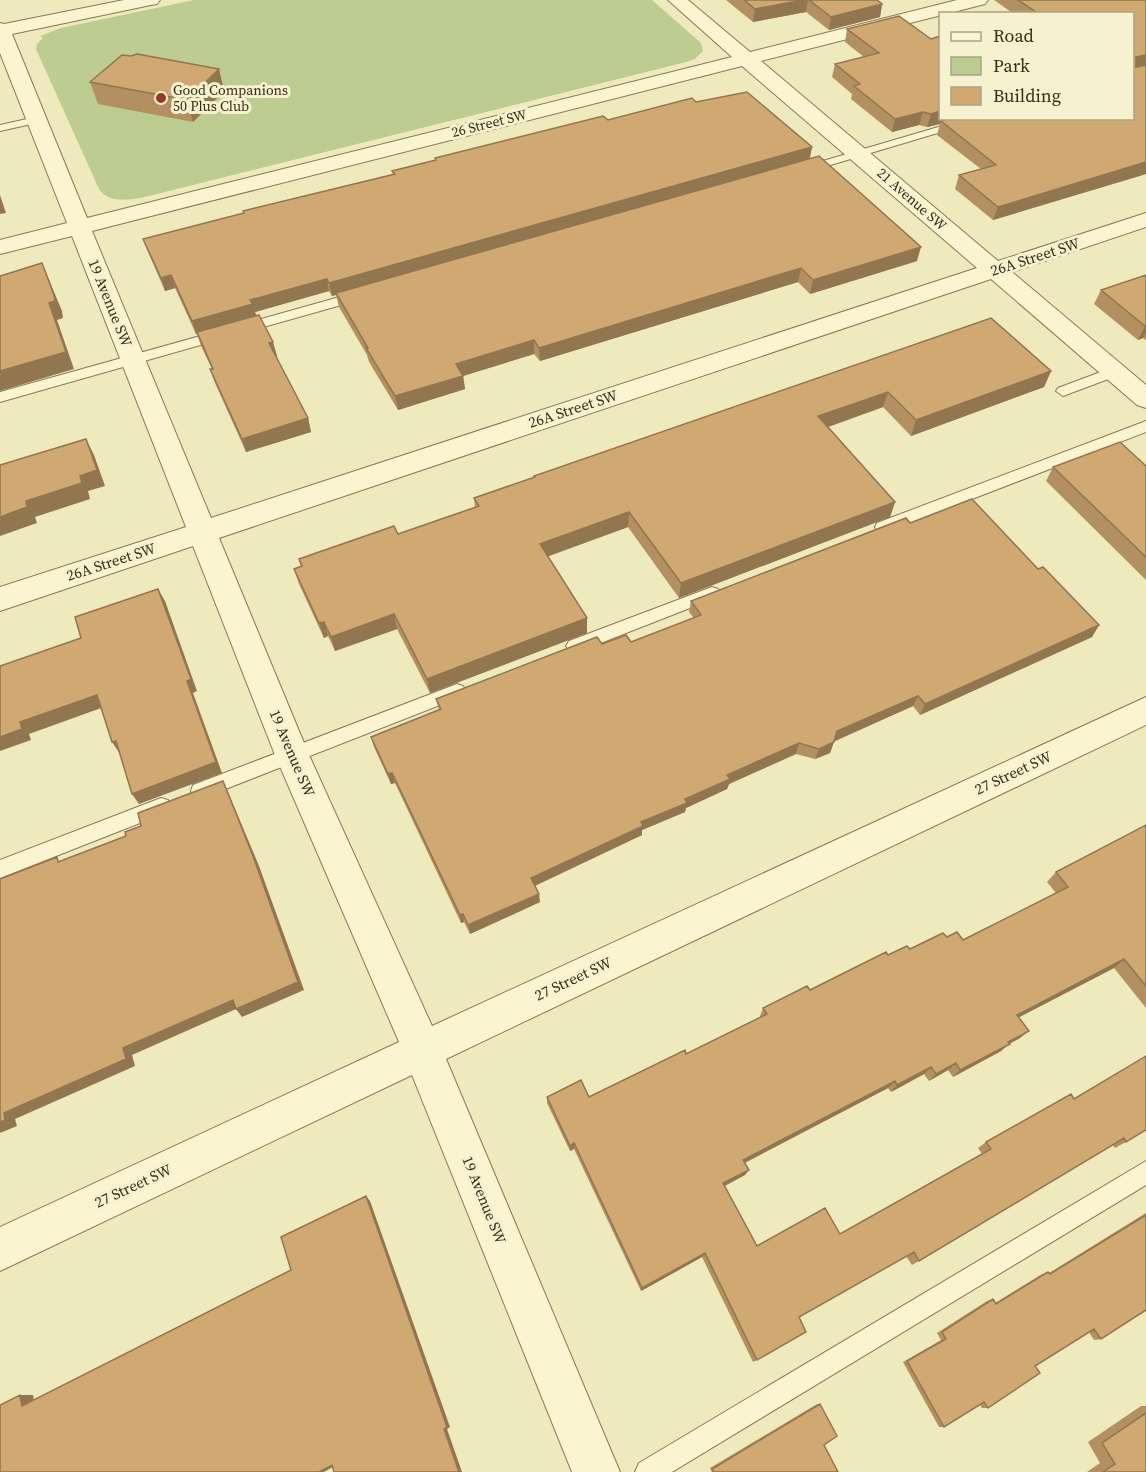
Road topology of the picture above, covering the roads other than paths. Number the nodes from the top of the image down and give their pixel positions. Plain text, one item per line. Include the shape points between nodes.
1 (151, 0) edge
2 (677, 0) edge
3 (979, 0) edge
4 (0, 30) edge
5 (745, 58) junction
6 (36, 120) junction
7 (976, 120) edge
8 (0, 128) edge
9 (858, 154) junction
10 (792, 173) edge
11 (1146, 220) edge
12 (78, 227) junction
13 (0, 247) edge
14 (995, 270) junction
15 (369, 293) edge
16 (132, 358) junction
17 (1114, 372) junction
18 (1063, 391) dead end
19 (0, 398) edge
20 (1146, 399) edge
21 (1146, 426) edge
22 (201, 532) junction
23 (866, 534) edge
24 (732, 585) edge
25 (0, 599) edge
26 (565, 650) edge
27 (476, 684) edge
28 (1146, 710) edge
29 (292, 755) junction
30 (0, 868) edge
31 (422, 1050) junction
32 (1146, 1172) edge
33 (0, 1250) edge
34 (596, 1472) edge
35 (648, 1472) edge

1 - 4 street
2 - 5 street, 21 Avenue SW
3 - 5 street, 26 Street SW
4 - 6 street, 19 Avenue SW
5 - 9 street, 21 Avenue SW
5 - 12 street, 26 Street SW
6 - 8 lane
6 - 12 street, 19 Avenue SW
7 - 9 lane
9 - 10 lane
9 - 14 street, 21 Avenue SW
11 - 14 street, 26A Street SW
12 - 13 street, 26 Street SW
12 - 16 street, 19 Avenue SW
14 - 17 street, 21 Avenue SW
14 - 22 street, 26A Street SW
15 - 16 lane
16 - 19 lane
16 - 22 street, 19 Avenue SW
17 - 18 lane
17 - 20 street, 21 Avenue SW
21 - 23 lane
22 - 25 street, 26A Street SW
22 - 29 street, 19 Avenue SW
24 - 26 lane
27 - 29 lane
28 - 31 street, 27 Street SW
29 - 30 lane
29 - 31 street, 19 Avenue SW
31 - 33 street, 27 Street SW
31 - 34 street, 19 Avenue SW
32 - 35 lane

